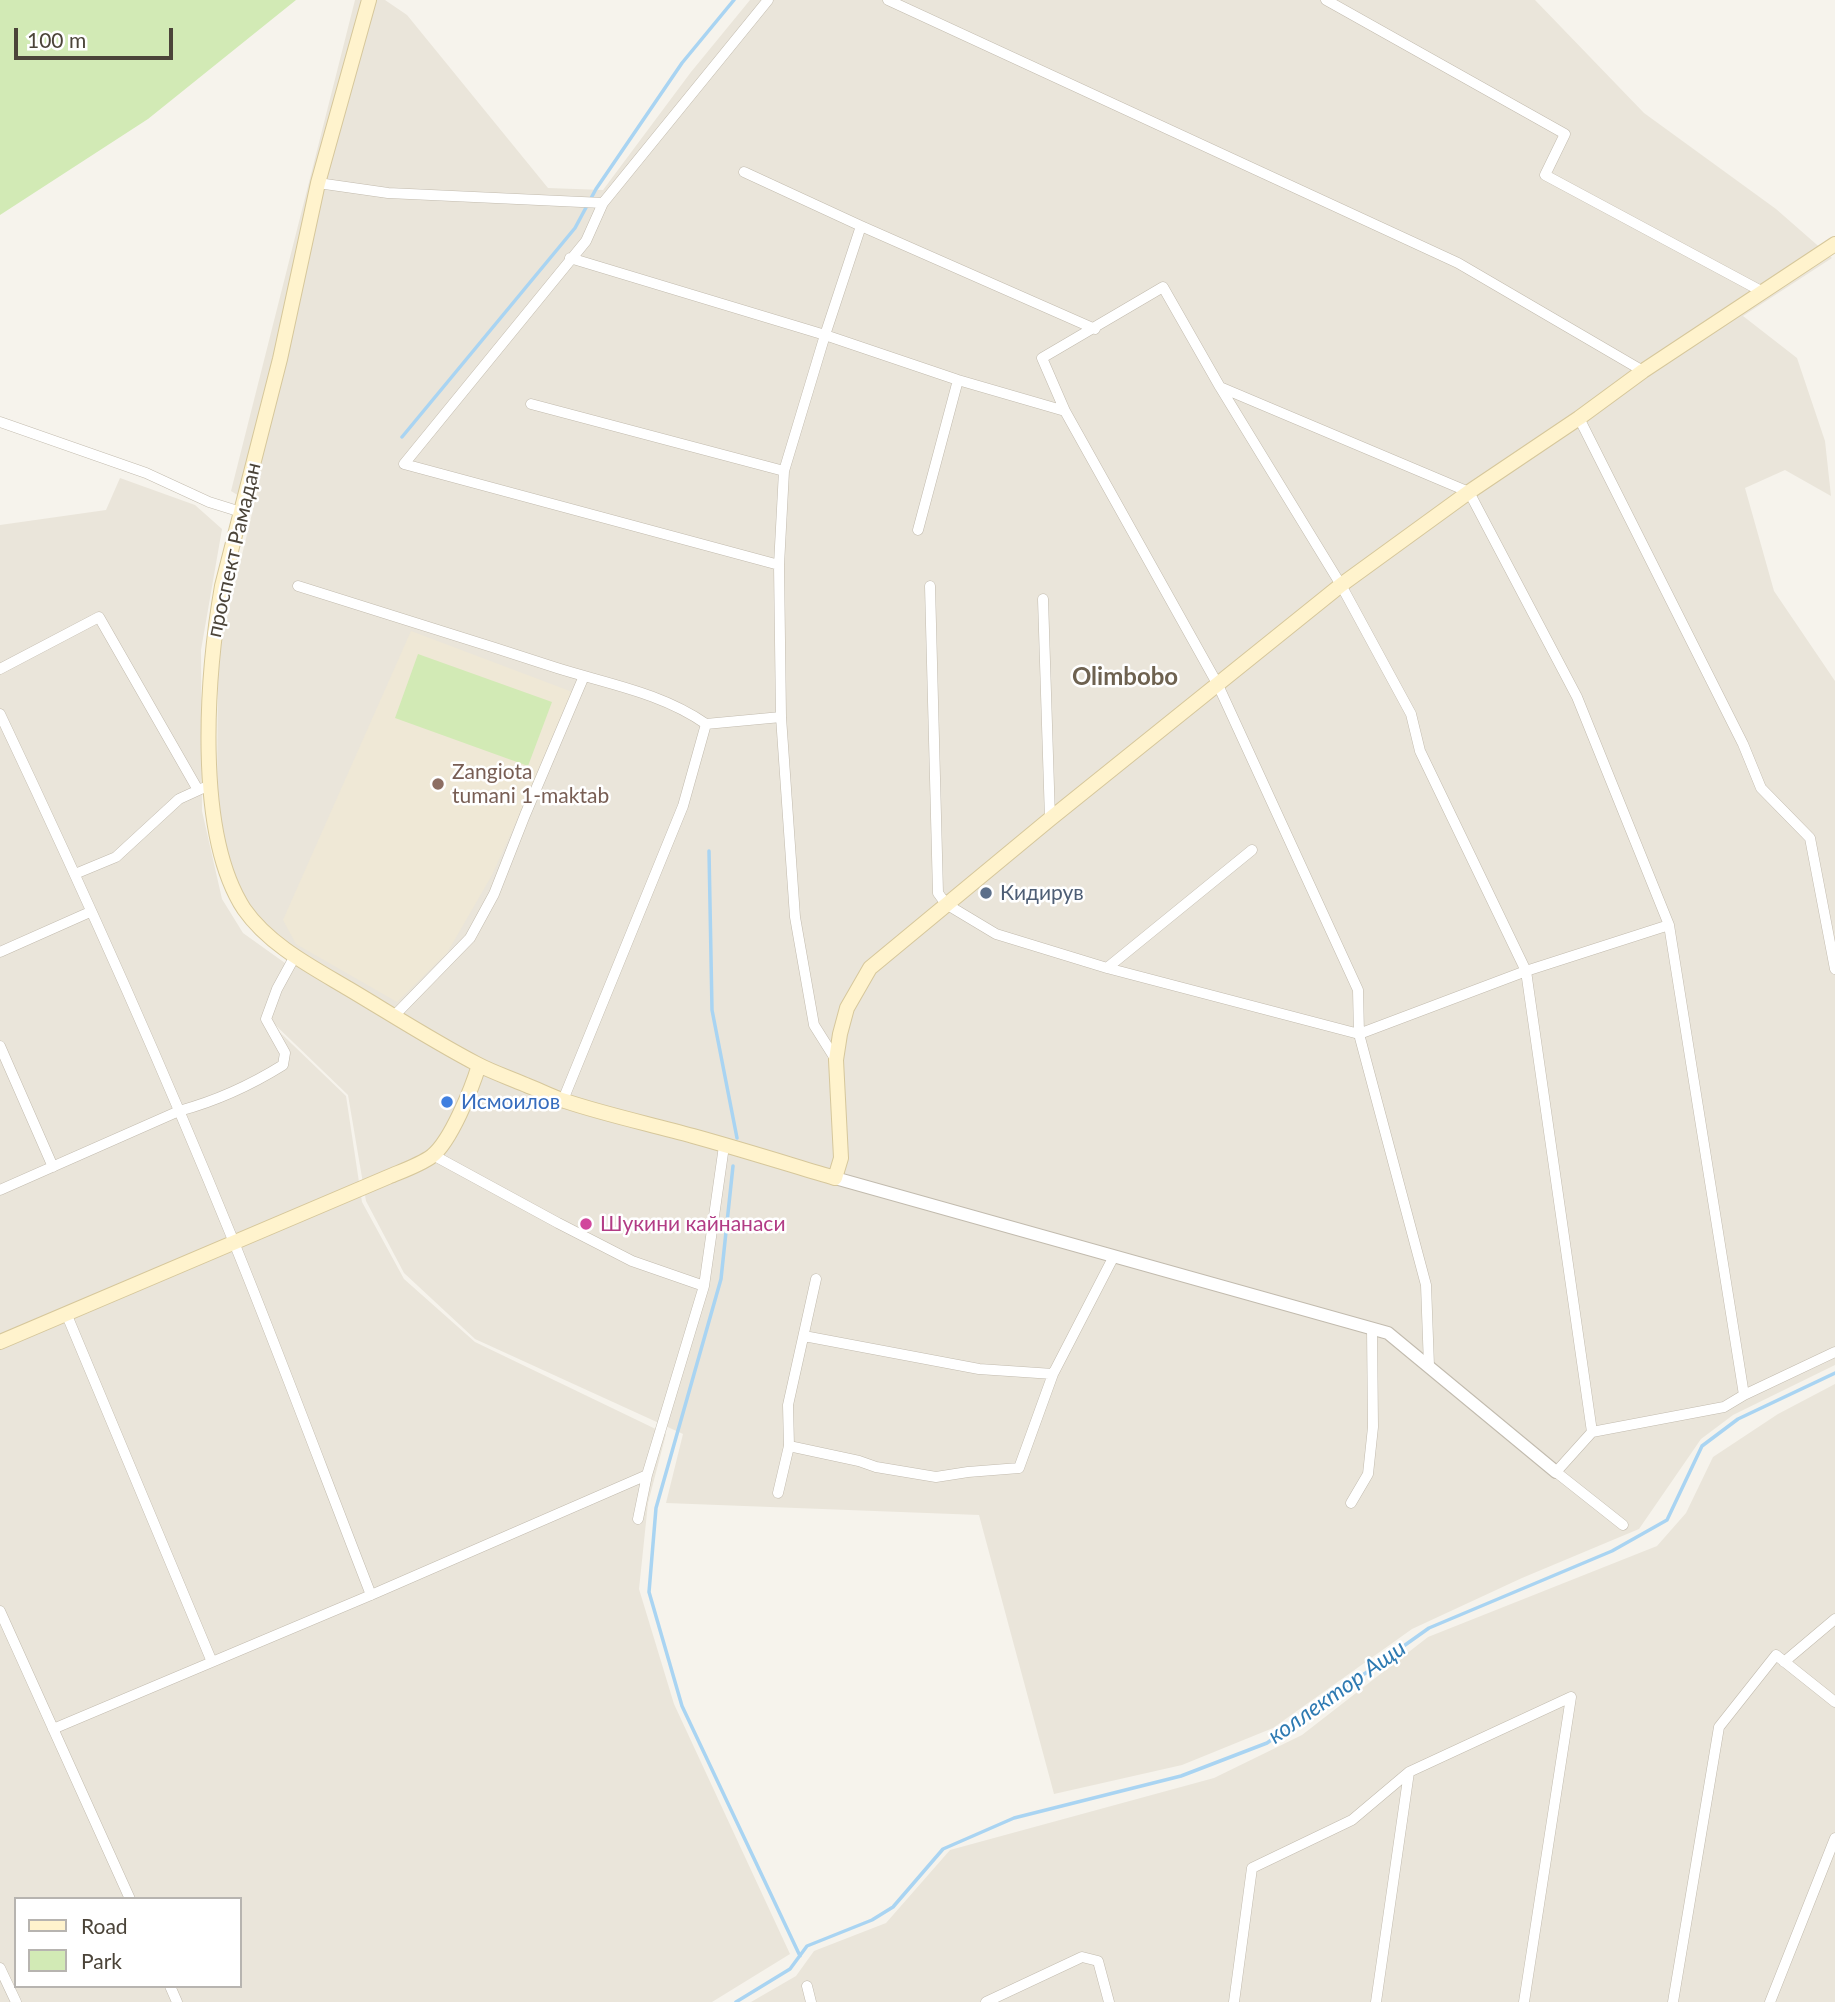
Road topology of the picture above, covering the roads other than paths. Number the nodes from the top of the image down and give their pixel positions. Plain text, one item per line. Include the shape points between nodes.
1 (369, 0) edge
2 (768, 0) edge
3 (888, 0) edge
4 (1326, 0) edge
5 (744, 172) dead end
6 (318, 183) junction
7 (598, 203) junction
8 (861, 226) junction
9 (1835, 244) edge
10 (570, 258) junction
11 (1763, 292) junction
12 (1095, 329) junction
13 (825, 335) junction
14 (1643, 371) junction
15 (958, 380) junction
16 (1220, 387) junction
17 (531, 404) dead end
18 (1065, 411) junction
19 (1579, 418) junction
20 (0, 422) edge
21 (784, 471) junction
22 (1469, 492) junction
23 (241, 512) junction
24 (918, 530) dead end
25 (779, 565) junction
26 (1341, 585) junction
27 (298, 586) dead end
28 (930, 586) dead end
29 (1043, 599) dead end
30 (0, 669) edge
31 (584, 676) junction
32 (1218, 685) junction
33 (0, 714) edge
34 (781, 717) junction
35 (706, 724) junction
36 (204, 787) junction
37 (1050, 819) junction
38 (1252, 850) dead end
39 (75, 874) junction
40 (946, 904) junction
41 (90, 912) junction
42 (1669, 925) junction
43 (0, 953) edge
44 (295, 956) junction
45 (1107, 968) junction
46 (1835, 969) edge
47 (1526, 971) junction
48 (394, 1016) junction
49 (1359, 1034) junction
50 (0, 1046) edge
51 (835, 1060) junction
52 (479, 1065) junction
53 (564, 1101) junction
54 (179, 1111) junction
55 (724, 1146) junction
56 (433, 1155) junction
57 (53, 1167) junction
58 (835, 1178) junction
59 (0, 1190) edge
60 (234, 1242) junction
61 (1114, 1256) junction
62 (816, 1279) dead end
63 (704, 1286) junction
64 (66, 1313) junction
65 (1372, 1328) junction
66 (804, 1336) junction
67 (0, 1342) edge
68 (1835, 1352) edge
69 (1429, 1366) junction
70 (1053, 1374) junction
71 (1744, 1395) junction
72 (1592, 1432) junction
73 (789, 1446) junction
74 (1556, 1472) junction
75 (647, 1475) junction
76 (778, 1493) dead end
77 (1351, 1503) dead end
78 (638, 1519) dead end
79 (1623, 1525) dead end
80 (370, 1595) junction
81 (0, 1611) edge
82 (1835, 1619) edge
83 (212, 1662) junction
84 (1784, 1662) junction
85 (1835, 1702) edge
86 (54, 1729) junction
87 (1409, 1772) junction
88 (1835, 1838) edge
89 (129, 1897) edge
90 (0, 1968) edge
91 (807, 1986) dead end
92 (16, 2002) edge
93 (811, 2002) edge
94 (986, 2002) edge
95 (1109, 2002) edge
96 (1234, 2002) edge
97 (1376, 2002) edge
98 (1524, 2002) edge
99 (1673, 2002) edge
100 (1770, 2002) edge

1 - 6 main road, проспект Рамадан
2 - 7 street
3 - 14 street via 1458,263
4 - 11 street via 1565,134 1545,175
5 - 8 street
6 - 7 street via 388,194
6 - 23 main road, проспект Рамадан
7 - 10 street via 586,241
8 - 12 street
8 - 13 street
9 - 11 main road
10 - 13 street
10 - 25 street via 404,464
11 - 14 main road
12 - 16 street via 1163,287
12 - 18 street via 1042,358
13 - 15 street
13 - 21 street
14 - 19 main road
15 - 18 street
15 - 24 street
16 - 22 street
16 - 26 street
17 - 21 street
18 - 32 street
19 - 22 main road
19 - 46 street via 1761,788 1810,838
20 - 23 street
21 - 25 street
22 - 26 main road
22 - 42 street via 1577,697
23 - 36 main road, проспект Рамадан via 212,651
25 - 34 street
26 - 32 main road
26 - 47 street via 1411,714 1420,751
27 - 31 street
28 - 40 street via 938,893
29 - 37 street
30 - 36 street via 99,617
31 - 35 street via 659,698
31 - 48 street via 494,894 470,938
32 - 37 main road
32 - 49 street via 1358,990
33 - 39 street
34 - 35 street
34 - 51 street via 794,917 814,1025
35 - 53 street via 683,806
36 - 39 street via 179,799 116,857
36 - 44 main road, проспект Рамадан via 244,908
37 - 40 main road
38 - 45 street
39 - 41 street
40 - 45 street via 996,934
40 - 51 main road via 870,968 847,1008
41 - 43 street
41 - 54 street
42 - 47 street
42 - 71 street
44 - 48 main road, проспект Рамадан
44 - 54 street via 266,1019 285,1053 283,1065 225,1096
45 - 49 street
47 - 49 street
47 - 72 street
48 - 52 main road, проспект Рамадан
49 - 69 street via 1426,1285
50 - 57 street
51 - 58 main road via 841,1158
52 - 53 main road, проспект Рамадан
52 - 56 main road via 462,1110
53 - 55 main road, проспект Рамадан
54 - 57 street
54 - 60 street
55 - 58 main road, проспект Рамадан
55 - 63 street
56 - 60 main road
56 - 63 street via 632,1261
57 - 59 street
58 - 61 street
60 - 64 main road
60 - 80 street
61 - 65 street
61 - 70 street
62 - 66 street
63 - 75 street
64 - 67 main road
64 - 83 street
65 - 69 street via 1388,1333
65 - 77 street via 1373,1427 1368,1474
66 - 70 street via 979,1369
66 - 73 street via 788,1405
68 - 71 street
69 - 74 street
70 - 73 street via 1019,1468 936,1478
71 - 72 street via 1724,1407
72 - 74 street
73 - 76 street
74 - 79 street
75 - 78 street
75 - 80 street
80 - 83 street
81 - 86 street
82 - 84 street
83 - 86 street
84 - 85 street
84 - 99 street via 1776,1655 1719,1727
86 - 89 street
87 - 96 street via 1352,1820 1252,1868
87 - 97 street
87 - 98 street via 1571,1697
88 - 100 street
90 - 92 street
91 - 93 street
94 - 95 street via 1082,1957 1098,1961

